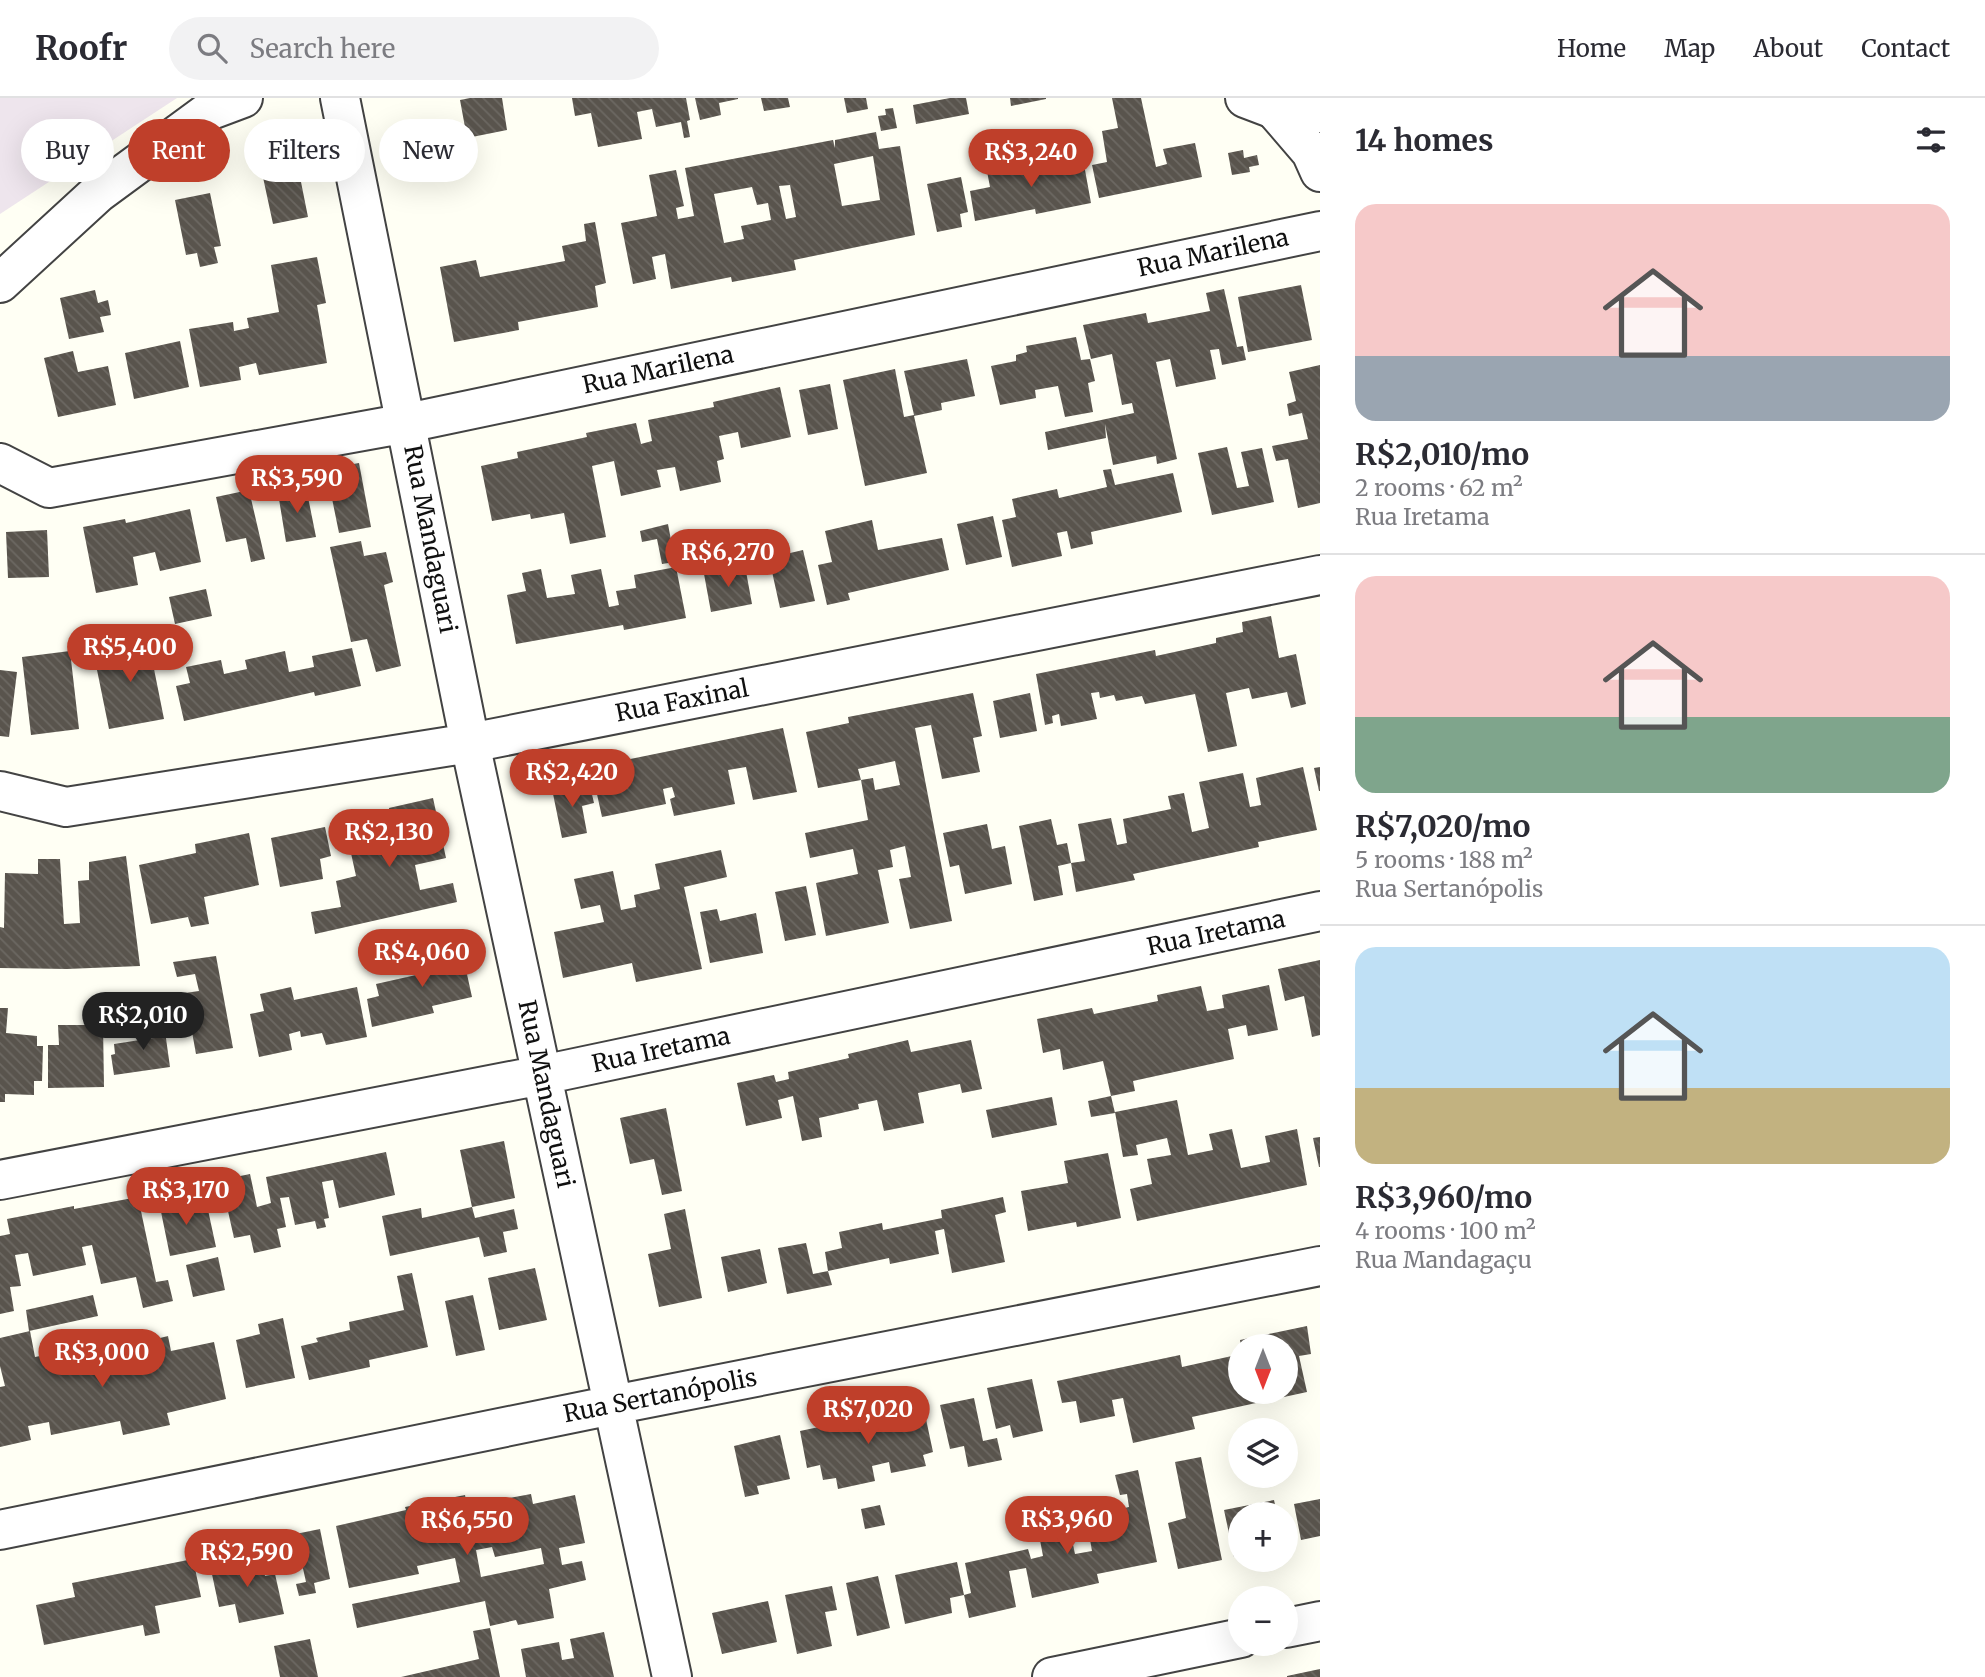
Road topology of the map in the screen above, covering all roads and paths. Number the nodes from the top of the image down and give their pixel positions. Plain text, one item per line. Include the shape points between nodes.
1 (243, 98) edge
2 (340, 98) edge
3 (1260, 104) edge
4 (1320, 113) edge
5 (1320, 172) edge
6 (1320, 231) edge
7 (0, 283) edge
8 (407, 423) junction
9 (0, 463) edge
10 (1320, 575) edge
11 (470, 743) junction
12 (0, 791) edge
13 (1320, 911) edge
14 (542, 1075) junction
15 (0, 1180) edge
16 (1320, 1266) edge
17 (613, 1405) junction
18 (0, 1530) edge
19 (1320, 1621) edge
20 (1298, 1626) edge
21 (1228, 1641) edge
22 (672, 1677) edge
23 (1052, 1677) edge

1 - 7 street via 211,110 97,193
2 - 8 street, Rua Mandaguari
3 - 4 street
3 - 5 street via 1311,152
6 - 8 street, Rua Marilena
8 - 9 street, Rua Marilena via 49,488
8 - 11 street, Rua Mandaguari
10 - 11 street, Rua Faxinal
11 - 12 street, Rua Faxinal via 66,807
11 - 14 street, Rua Mandaguari
13 - 14 street, Rua Iretama
14 - 15 street, Rua Iretama
14 - 17 street, Rua Mandaguari
16 - 17 street, Rua Sertanópolis
17 - 18 street, Rua Sertanópolis
17 - 22 street, Rua Mandaguari
19 - 20 street
21 - 23 street

